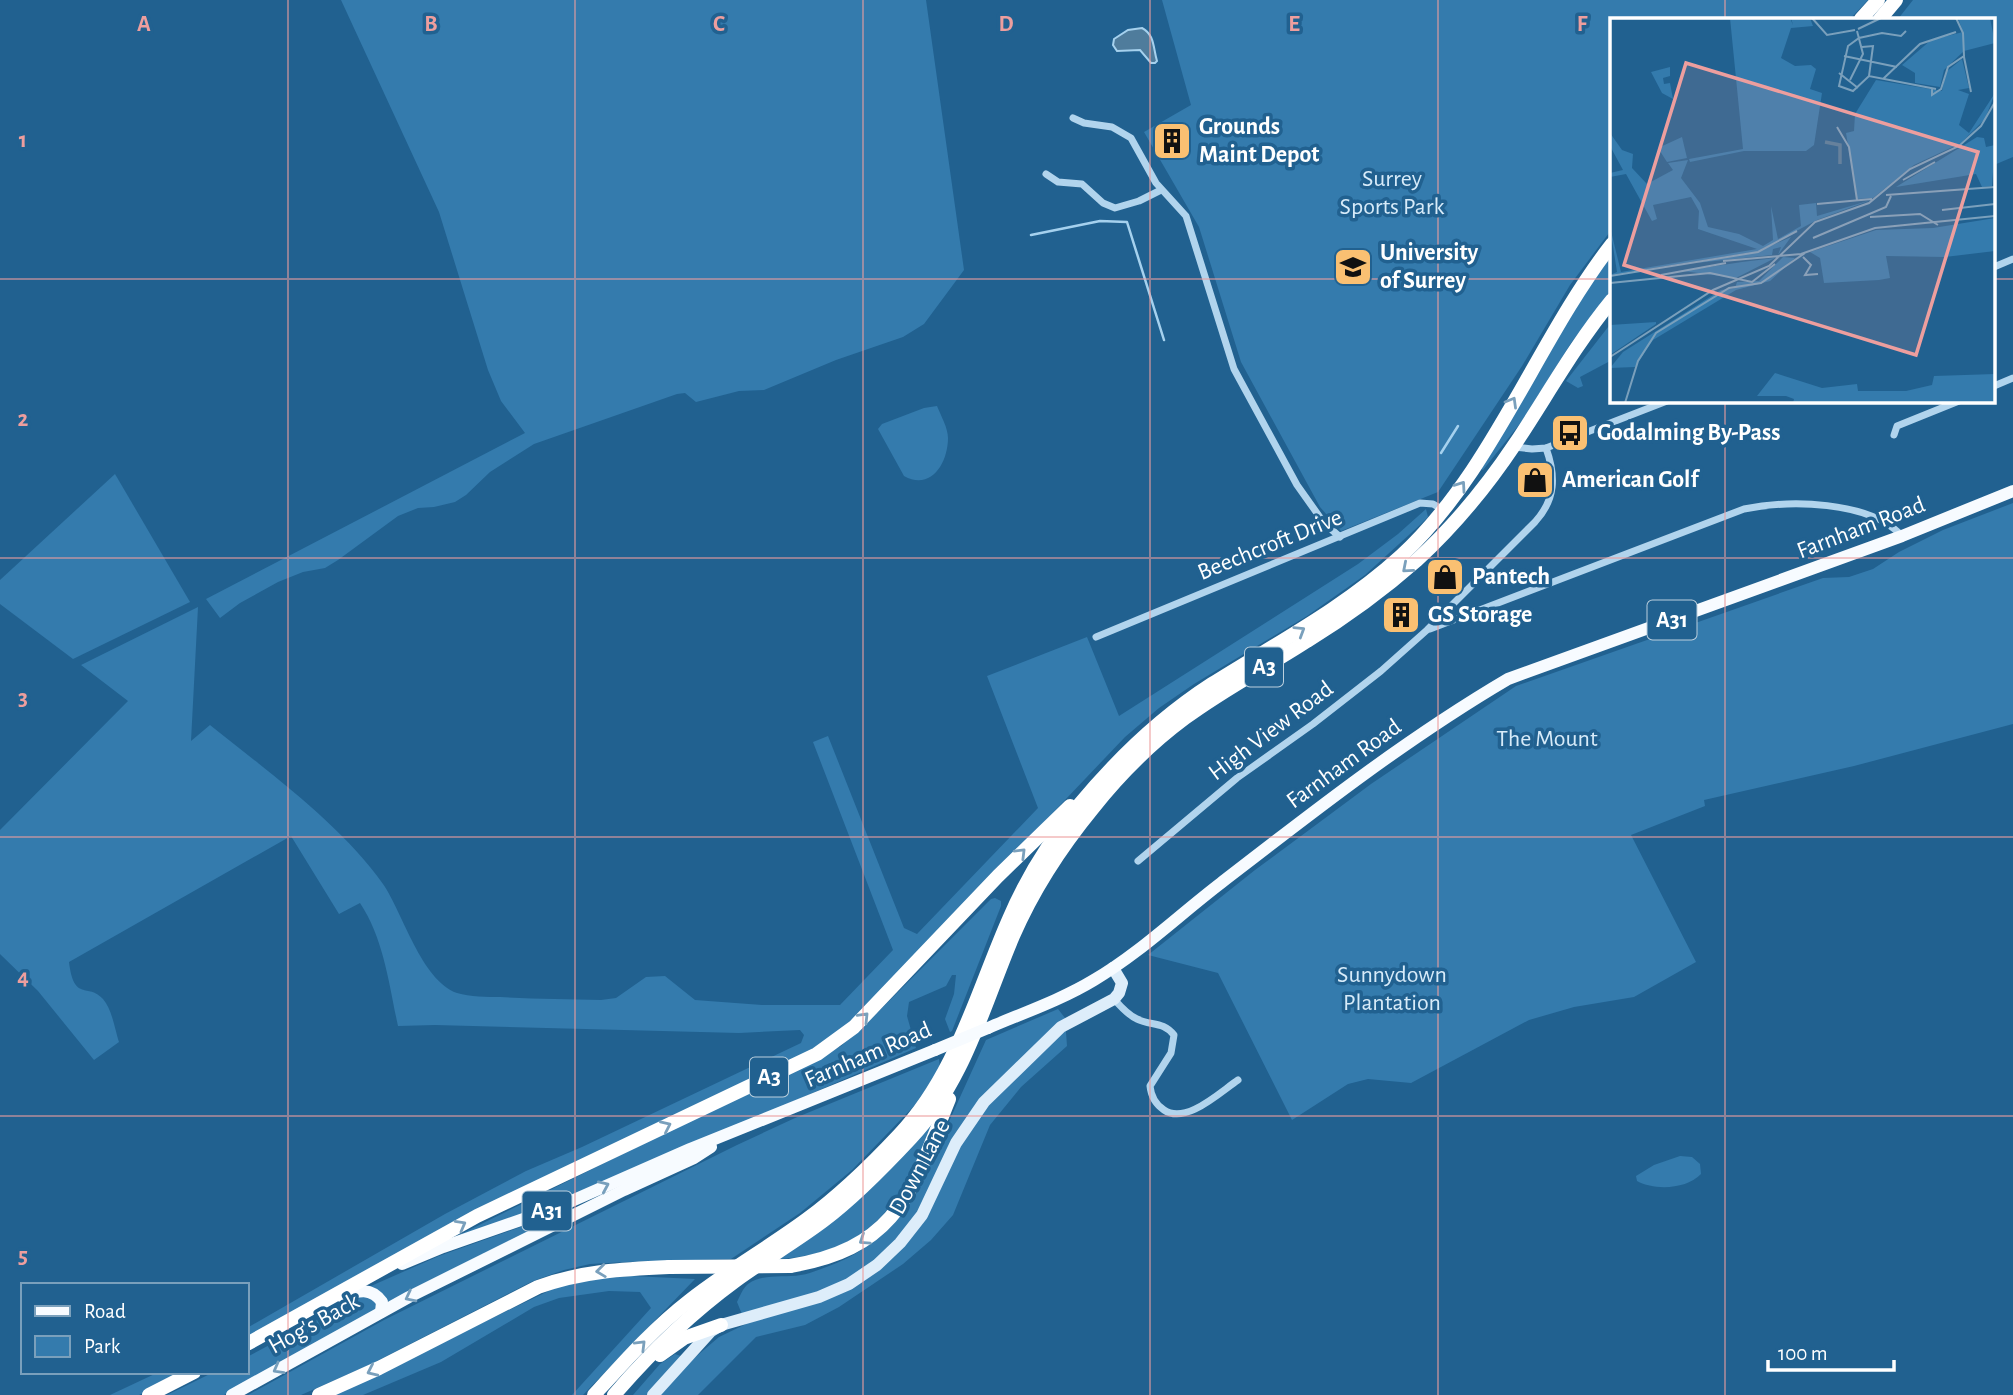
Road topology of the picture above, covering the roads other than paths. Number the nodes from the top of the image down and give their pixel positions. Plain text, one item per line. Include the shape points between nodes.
1 (1878, 0) edge
2 (1896, 0) edge
3 (1862, 18) edge
4 (1881, 18) edge
5 (1073, 118) dead end
6 (1046, 174) dead end
7 (1161, 190) junction
8 (1610, 247) edge
9 (2013, 259) edge
10 (1996, 266) edge
11 (1610, 303) edge
12 (2013, 378) edge
13 (1996, 385) edge
14 (1664, 402) edge
15 (1957, 402) edge
16 (1894, 435) dead end
17 (1513, 447) junction
18 (1546, 448) junction
19 (2013, 491) edge
20 (1444, 510) junction
21 (1456, 520) junction
22 (1902, 536) junction
23 (1340, 537) junction
24 (1454, 603) junction
25 (1462, 617) junction
26 (1427, 630) junction
27 (1096, 637) dead end
28 (1107, 772) junction
29 (1138, 861) dead end
30 (1114, 968) junction
31 (1114, 999) junction
32 (967, 1055) junction
33 (1238, 1080) dead end
34 (732, 1134) junction
35 (359, 1283) junction
36 (330, 1300) junction
37 (381, 1312) junction
38 (721, 1325) junction
39 (248, 1344) edge
40 (190, 1374) edge
41 (149, 1395) edge
42 (232, 1395) edge
43 (319, 1395) edge
44 (594, 1395) edge
45 (616, 1395) edge
46 (653, 1395) edge

1 - 3 highway
2 - 4 highway
5 - 7 street via 1112,127 1131,138
6 - 7 street via 1058,182 1082,184 1115,208
7 - 23 street via 1188,220 1224,341 1245,390 1297,485
20 -> 8 highway, A3 via 1478,461 1560,319
9 - 10 street
11 - 17 highway, A3
12 - 13 street
14 - 18 street
15 - 16 street via 1897,426
17 - 18 street
17 - 21 highway, A3
18 - 24 street, High View Road via 1554,481 1544,512
19 - 22 main road, Farnham Road / A31
20 - 21 street
20 - 23 street, Beechcroft Drive via 1420,503
28 -> 20 highway, A3 via 1189,700 1370,582
21 -> 32 highway, A3 via 1362,604 1199,708 1125,771 1067,842 1028,904
22 - 25 street, High View Road via 1866,514 1769,504 1744,509
22 - 30 main road, Farnham Road / A31 via 1508,679 1355,780
23 - 27 street, Beechcroft Drive
24 - 25 street
24 - 26 street, High View Road
25 - 26 street, High View Road
26 - 29 street, High View Road via 1347,699 1237,778
35 -> 28 highway, A3 via 477,1216 817,1054 854,1027 1024,850
44 -> 28 highway, A3 via 686,1303 820,1210 914,1118 955,1053 1025,886 1068,818
30 - 31 street via 1122,984
30 - 34 main road, Farnham Road / A31, bridge via 1068,994
31 - 33 street via 1137,1020 1168,1027 1174,1035 1171,1053 1150,1086 1151,1095 1170,1114 1189,1113
31 - 38 street, Down Lane via 1061,1027 984,1102 956,1143 922,1215 877,1265 820,1297
32 -> 43 highway, bridge via 918,1174 896,1211 871,1236 847,1251 790,1266 605,1270 554,1281
32 - 45 highway, A3 via 931,1115 882,1167 824,1220 705,1304 663,1341
35 -> 34 main road, Farnham Road / A31
34 -> 37 main road, Farnham Road / A31 via 694,1158
35 - 36 highway, Hog's Back / A31
36 - 37 main road, A31 via 366,1290 381,1300
36 - 39 highway, Hog's Back / A31
37 -> 42 main road, Hog's Back / A31
38 - 45 highway via 672,1346
38 - 46 street, Down Lane via 705,1336
40 - 41 highway

